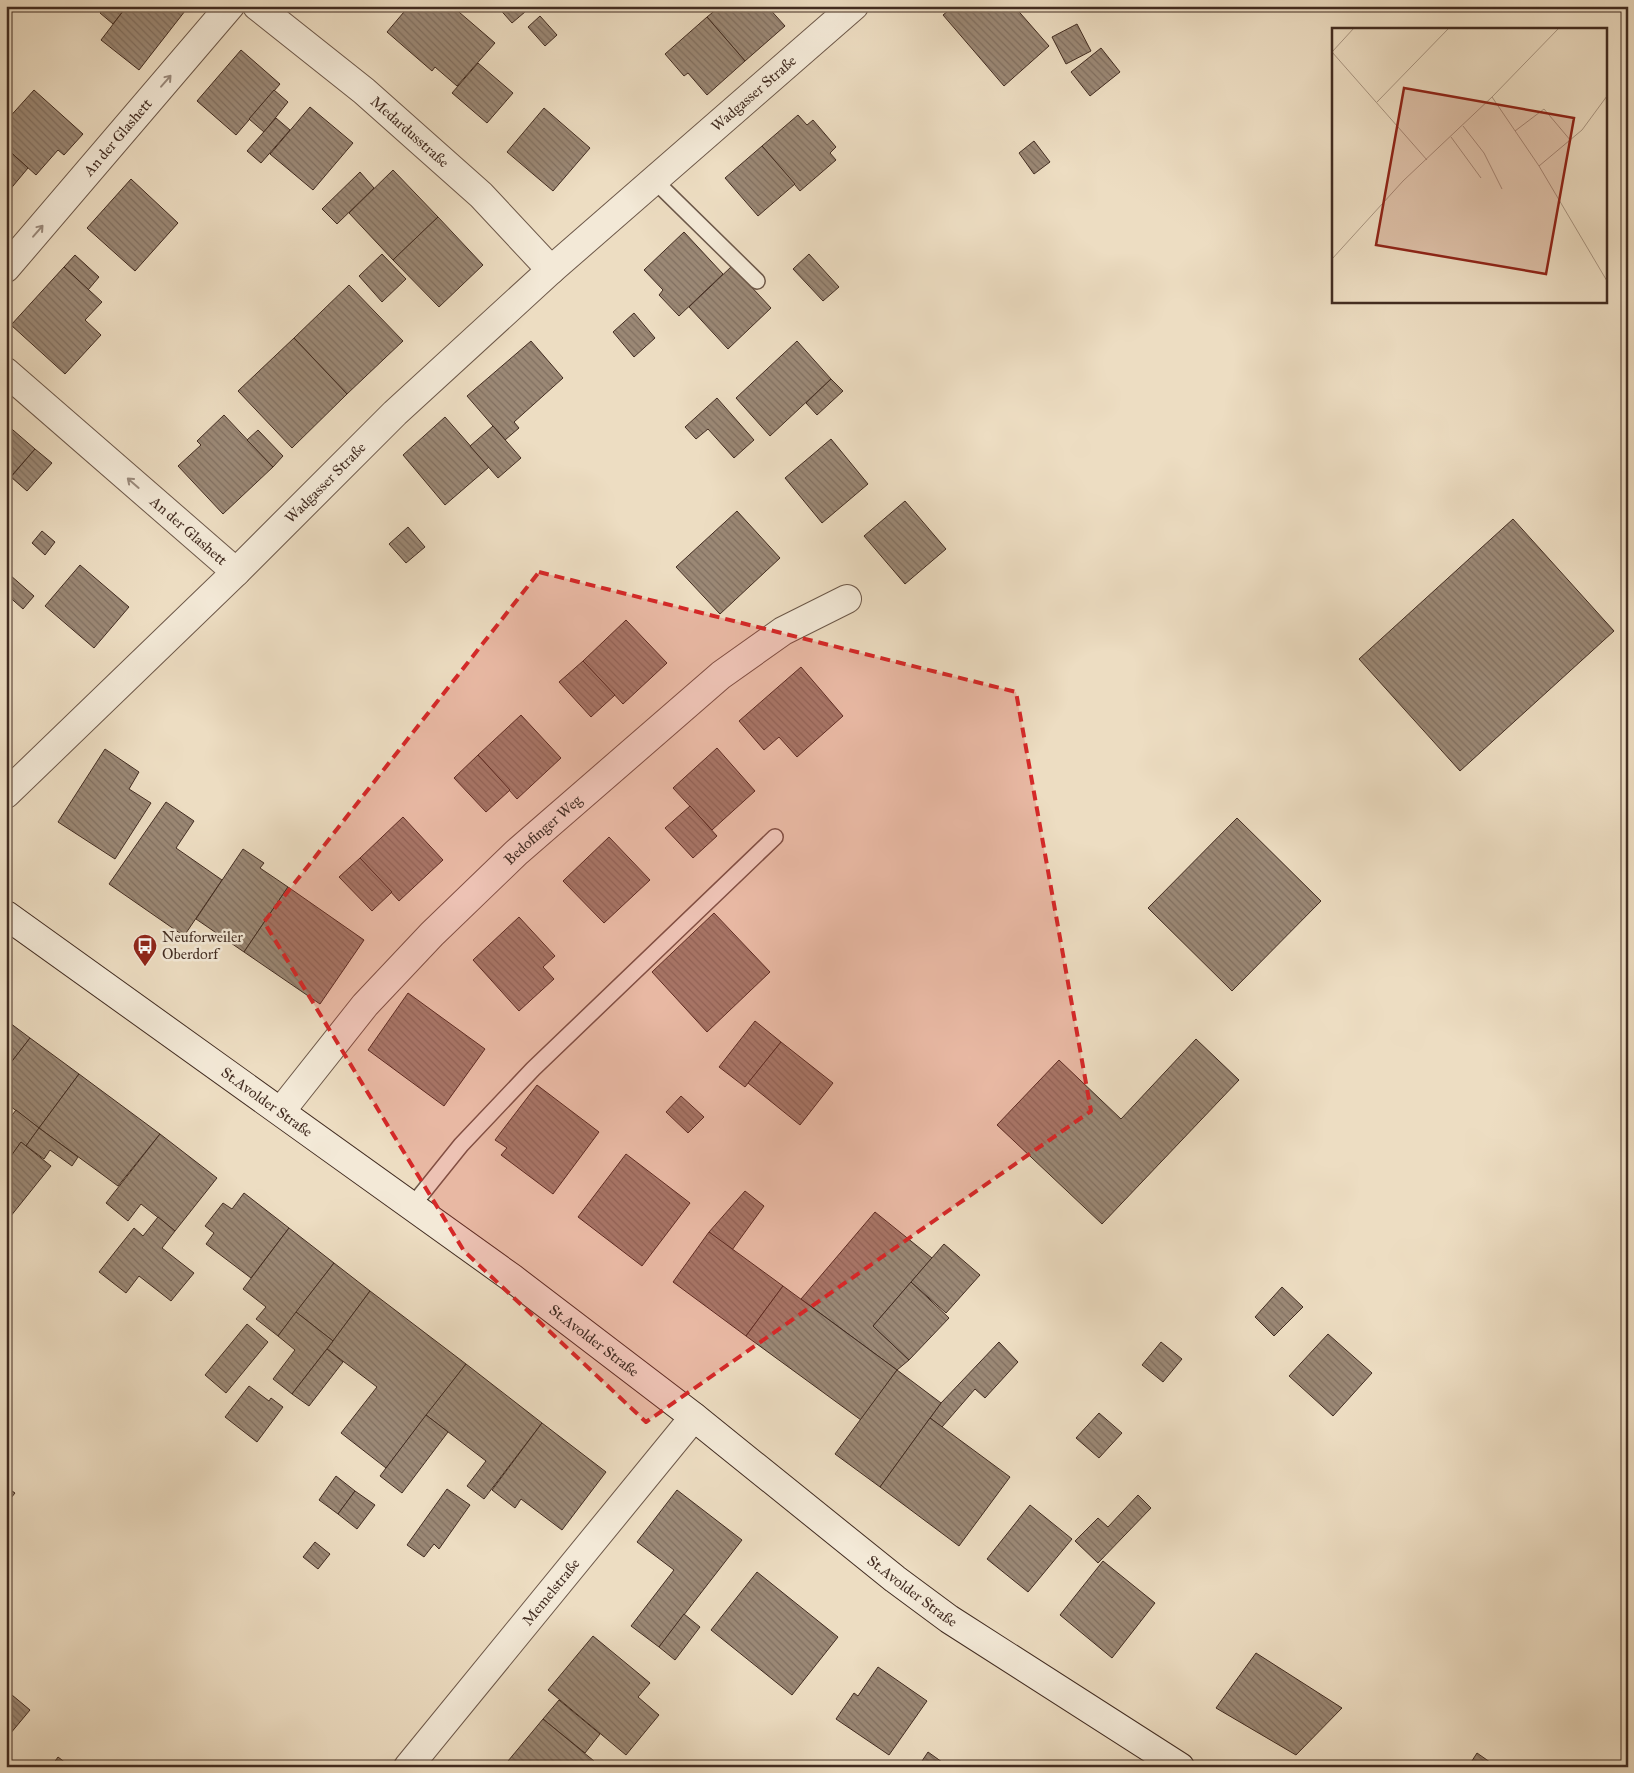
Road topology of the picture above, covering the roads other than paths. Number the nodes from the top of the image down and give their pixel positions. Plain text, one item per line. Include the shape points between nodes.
1 (230, 6) edge
2 (257, 6) edge
3 (854, 6) edge
4 (654, 180) junction
5 (6, 268) edge
6 (551, 270) junction
7 (757, 282) dead end
8 (6, 372) edge
9 (236, 572) junction
10 (847, 599) dead end
11 (6, 794) edge
12 (774, 838) dead end
13 (6, 915) edge
14 (281, 1111) junction
15 (412, 1206) junction
16 (694, 1417) junction
17 (408, 1767) edge
18 (1180, 1767) edge

5 -> 1 street, An der Glashett
2 - 6 street, Medardusstraße via 364,91 481,195
3 - 4 street, Wadgasser Straße
4 - 6 street, Wadgasser Straße
4 - 7 lane
6 - 9 street, Wadgasser Straße via 395,413
9 -> 8 street, An der Glashett
9 - 11 street, Wadgasser Straße
10 - 14 street, Bedofinger Weg via 783,631 721,675 516,854 432,934 365,1005
12 - 15 lane via 533,1069 461,1145
13 - 14 street, St.Avolder Straße
14 - 15 street, St.Avolder Straße
15 - 16 street, St.Avolder Straße
16 - 17 street, Memelstraße
16 - 18 street, St.Avolder Straße via 949,1619

